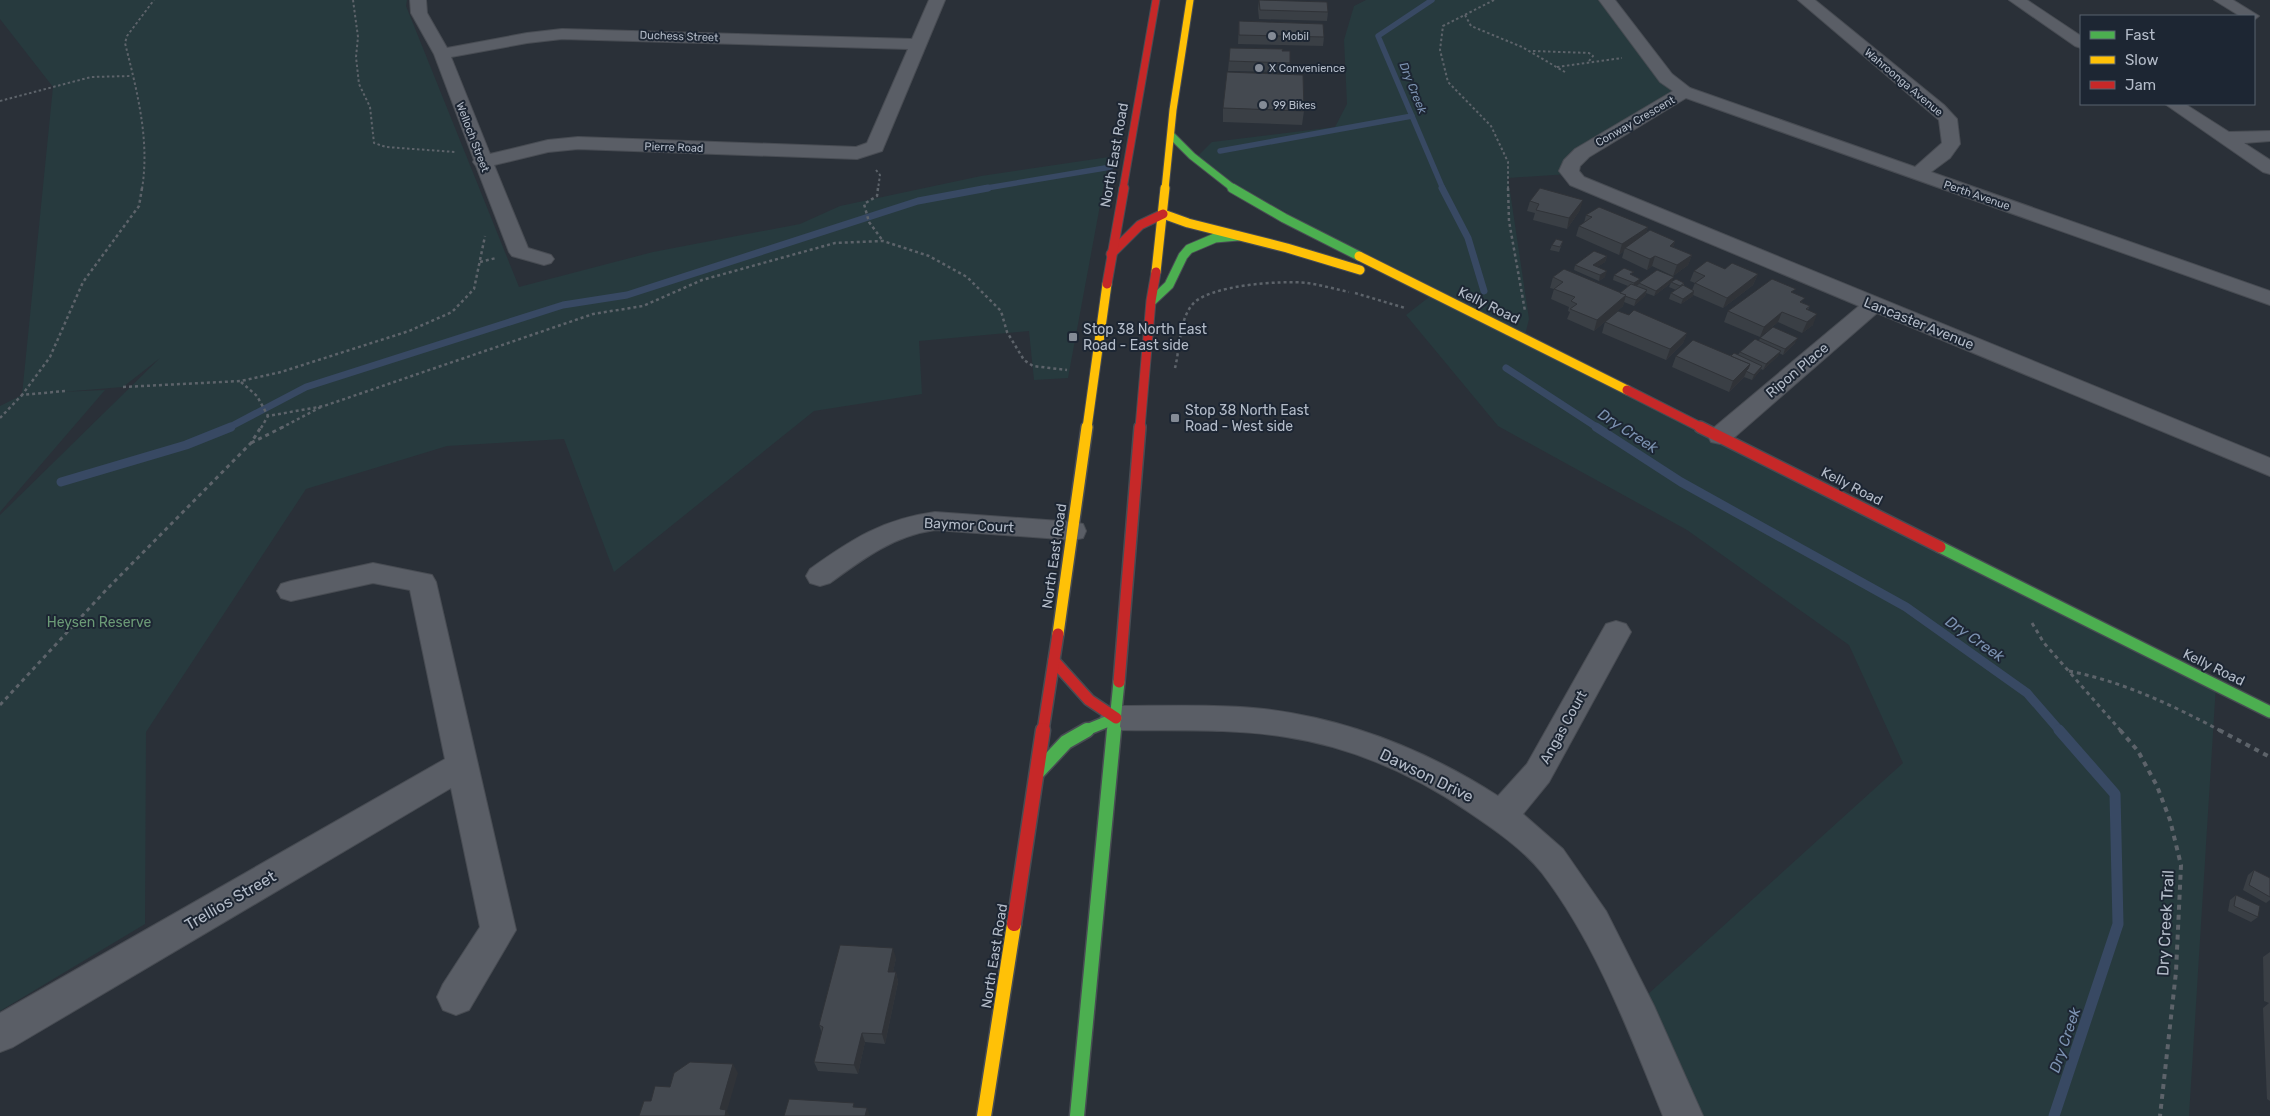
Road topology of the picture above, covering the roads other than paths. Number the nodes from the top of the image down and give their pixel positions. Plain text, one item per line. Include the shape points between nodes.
1 (418, 0) edge
2 (937, 0) edge
3 (1156, 0) edge
4 (1190, 0) edge
5 (1607, 0) edge
6 (1806, 0) edge
7 (2016, 0) edge
8 (2222, 0) edge
9 (2253, 14) edge
10 (2080, 42) edge
11 (918, 44) junction
12 (442, 54) junction
13 (1684, 92) junction
14 (2176, 105) edge
15 (1172, 136) junction
16 (2270, 136) edge
17 (2226, 138) junction
18 (866, 150) junction
19 (482, 162) junction
20 (881, 162) road end
21 (2270, 168) edge
22 (1569, 174) joint
23 (1917, 174) junction
24 (1125, 180) junction
25 (1137, 192) dead end
26 (1149, 203) dead end
27 (1196, 212) dead end
28 (1163, 214) junction
29 (1265, 219) dead end
30 (1317, 234) junction
31 (1238, 236) junction
32 (1111, 254) junction
33 (544, 258) dead end
34 (1419, 287) junction
35 (2270, 298) edge
36 (1151, 301) junction
37 (1874, 304) junction
38 (1720, 436) junction
39 (2270, 468) edge
40 (1073, 531) junction
41 (820, 576) dead end
42 (291, 591) dead end
43 (1616, 632) dead end
44 (1054, 661) junction
45 (2270, 712) edge
46 (1116, 718) junction
47 (460, 766) junction
48 (1038, 772) junction
49 (1501, 816) junction
50 (456, 997) dead end
51 (0, 1034) edge
52 (984, 1116) edge
53 (1077, 1116) edge
54 (1683, 1116) edge

1 - 12 street, Welloch Street via 420,13
2 - 11 street
3 - 24 main road, North East Road
4 - 15 main road
5 - 13 street, Conway Crescent via 1666,78
6 - 23 street, Wahroonga Avenue via 1948,119 1951,144
7 - 10 street
8 - 9 street
11 - 12 street, Duchess Street via 562,34
11 - 18 street via 875,147
12 - 19 street, Welloch Street
13 - 22 street, Conway Crescent via 1590,146 1571,164
13 - 23 street, Perth Avenue
14 - 17 street
15 - 28 main road
15 - 30 main road, Kelly Road via 1193,161 1217,181
16 - 17 street
17 - 21 street
18 - 19 street, Pierre Road via 857,153 578,143 548,146
18 - 20 street
19 - 33 street, Welloch Street via 520,252
22 - 37 street, Lancaster Avenue via 1593,189
23 - 35 street, Perth Avenue
24 - 25 main road
24 - 32 main road, North East Road
26 - 28 main road
27 - 28 main road
28 - 31 main road, Kelly Road
28 - 32 main road via 1140,226
28 - 36 main road
29 - 30 main road, Kelly Road
30 - 34 main road, Kelly Road
31 - 34 main road, Kelly Road
31 - 36 main road via 1215,238 1189,249 1169,285
32 - 40 main road, North East Road
34 - 38 main road, Kelly Road
36 - 46 main road
37 - 38 street, Ripon Place
37 - 39 street, Lancaster Avenue
38 - 45 main road, Kelly Road
40 - 41 street, Baymor Court via 934,521 912,524 889,530 870,540
40 - 44 main road, North East Road
42 - 47 street via 373,573 422,582
43 - 49 street, Angas Court via 1538,773
44 - 46 main road via 1089,700
44 - 48 main road, North East Road
46 - 48 main road via 1066,742
46 - 49 street, Dawson Drive via 1215,720 1310,728 1351,740 1429,772 1468,792
46 - 53 main road
47 - 50 street via 498,930
47 - 51 street, Trellios Street
48 - 52 main road, North East Road
49 - 54 street, Dawson Drive via 1554,862 1574,893 1624,980

